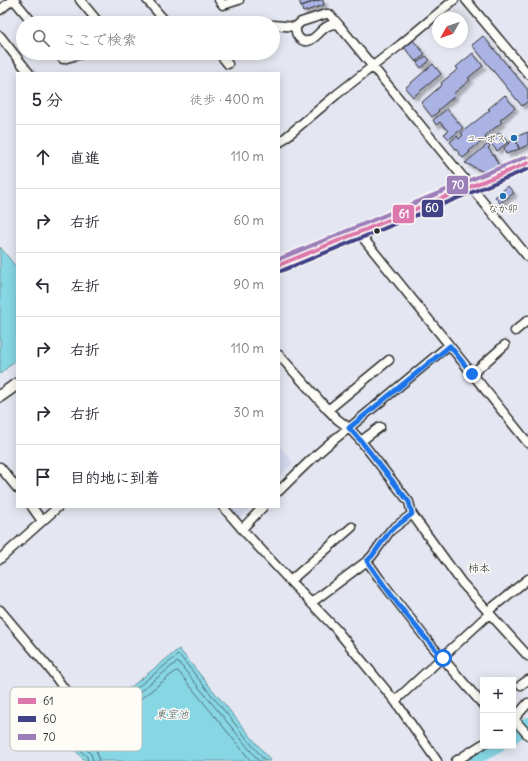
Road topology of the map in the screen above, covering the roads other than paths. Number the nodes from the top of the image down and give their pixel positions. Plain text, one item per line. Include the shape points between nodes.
1 (13, 0) edge
2 (80, 0) edge
3 (220, 0) edge
4 (239, 0) edge
5 (454, 0) edge
6 (466, 0) edge
7 (150, 1) edge
8 (0, 10) edge
9 (27, 16) edge
10 (93, 16) edge
11 (161, 16) edge
12 (338, 24) junction
13 (280, 25) edge
14 (296, 27) junction
15 (0, 36) edge
16 (16, 56) edge
17 (19, 60) edge
18 (225, 60) edge
19 (228, 64) dead end
20 (373, 66) junction
21 (28, 72) edge
22 (528, 74) edge
23 (280, 142) edge
24 (528, 163) edge
25 (470, 187) junction
26 (359, 233) junction
27 (528, 257) edge
28 (280, 265) edge
29 (528, 320) edge
30 (515, 331) dead end
31 (505, 345) dead end
32 (450, 346) junction
33 (280, 356) edge
34 (390, 360) dead end
35 (472, 374) junction
36 (16, 385) edge
37 (0, 396) edge
38 (328, 410) junction
39 (380, 427) dead end
40 (349, 428) junction
41 (361, 441) junction
42 (528, 443) edge
43 (0, 467) edge
44 (16, 487) edge
45 (280, 490) edge
46 (33, 508) edge
47 (57, 508) edge
48 (224, 508) edge
49 (262, 508) edge
50 (412, 514) junction
51 (42, 521) junction
52 (352, 527) dead end
53 (242, 529) junction
54 (0, 559) edge
55 (367, 561) junction
56 (528, 579) edge
57 (290, 581) junction
58 (311, 603) junction
59 (0, 610) edge
60 (489, 612) junction
61 (528, 656) edge
62 (443, 658) junction
63 (528, 680) edge
64 (521, 686) dead end
65 (62, 687) edge
66 (395, 701) junction
67 (480, 701) edge
68 (528, 703) edge
69 (516, 718) edge
70 (516, 722) edge
71 (527, 734) edge
72 (480, 746) edge
73 (437, 761) edge
74 (456, 761) edge

1 - 8 street
1 - 9 street
2 - 10 street
3 - 4 street via 223,5
5 - 20 street
6 - 22 street
7 - 11 street
12 - 14 street via 326,14 301,22
12 - 14 street via 330,25 307,41 303,41 296,34
12 - 20 street
13 - 14 street
15 - 16 street
17 - 21 street
18 - 19 street
20 - 23 street
20 - 25 street
24 - 25 highway
25 - 26 highway
25 - 27 street
26 - 28 highway
26 - 32 street
29 - 30 street
31 - 35 street
32 - 35 street
32 - 40 street
33 - 38 street
34 - 38 street
35 - 42 street
36 - 37 highway
38 - 40 street
39 - 41 street
40 - 41 street
40 - 45 street
41 - 50 street via 409,502
43 - 44 street
46 - 51 street
47 - 51 street
48 - 53 street
49 - 53 street
50 - 55 street via 390,531
50 - 60 street via 462,583
51 - 54 street
52 - 57 street
53 - 57 street
55 - 58 street
55 - 62 street
56 - 60 street
57 - 58 street
58 - 66 street
59 - 65 street
60 - 61 street
60 - 62 street
62 - 66 street
62 - 67 street
63 - 64 street
66 - 73 street
68 - 69 street
70 - 71 street
72 - 74 street

